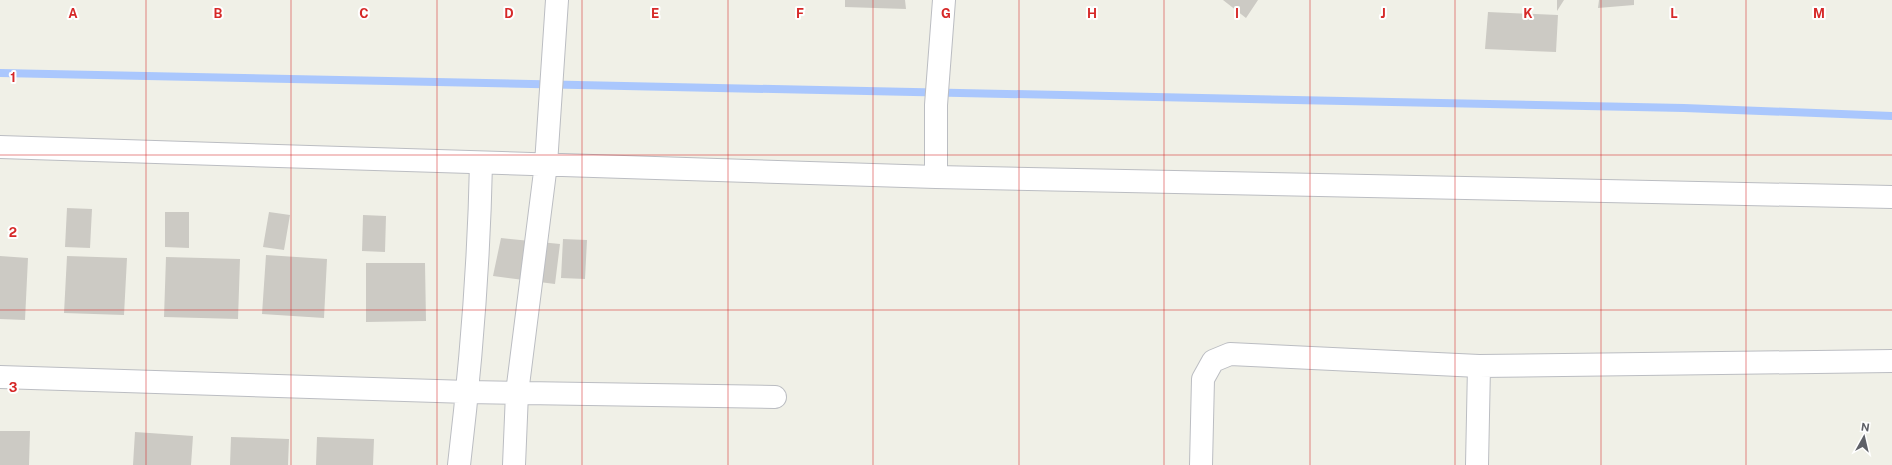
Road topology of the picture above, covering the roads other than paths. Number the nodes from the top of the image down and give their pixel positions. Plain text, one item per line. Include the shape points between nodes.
1 (557, 0) edge
2 (944, 0) edge
3 (0, 147) edge
4 (481, 163) junction
5 (546, 164) junction
6 (936, 177) junction
7 (1892, 197) edge
8 (1892, 361) edge
9 (1479, 366) junction
10 (0, 377) edge
11 (468, 392) junction
12 (517, 393) junction
13 (775, 397) dead end
14 (459, 465) edge
15 (514, 465) edge
16 (1201, 465) edge
17 (1477, 465) edge

1 - 5 street
2 - 6 street via 936,105
3 - 4 street
4 - 5 street
4 - 11 street via 479,237
5 - 6 street
5 - 12 street
6 - 7 street
8 - 9 street
9 - 16 street via 1230,354 1213,361 1203,379
9 - 17 street
10 - 11 street
11 - 12 street
11 - 14 street
12 - 13 street
12 - 15 street

